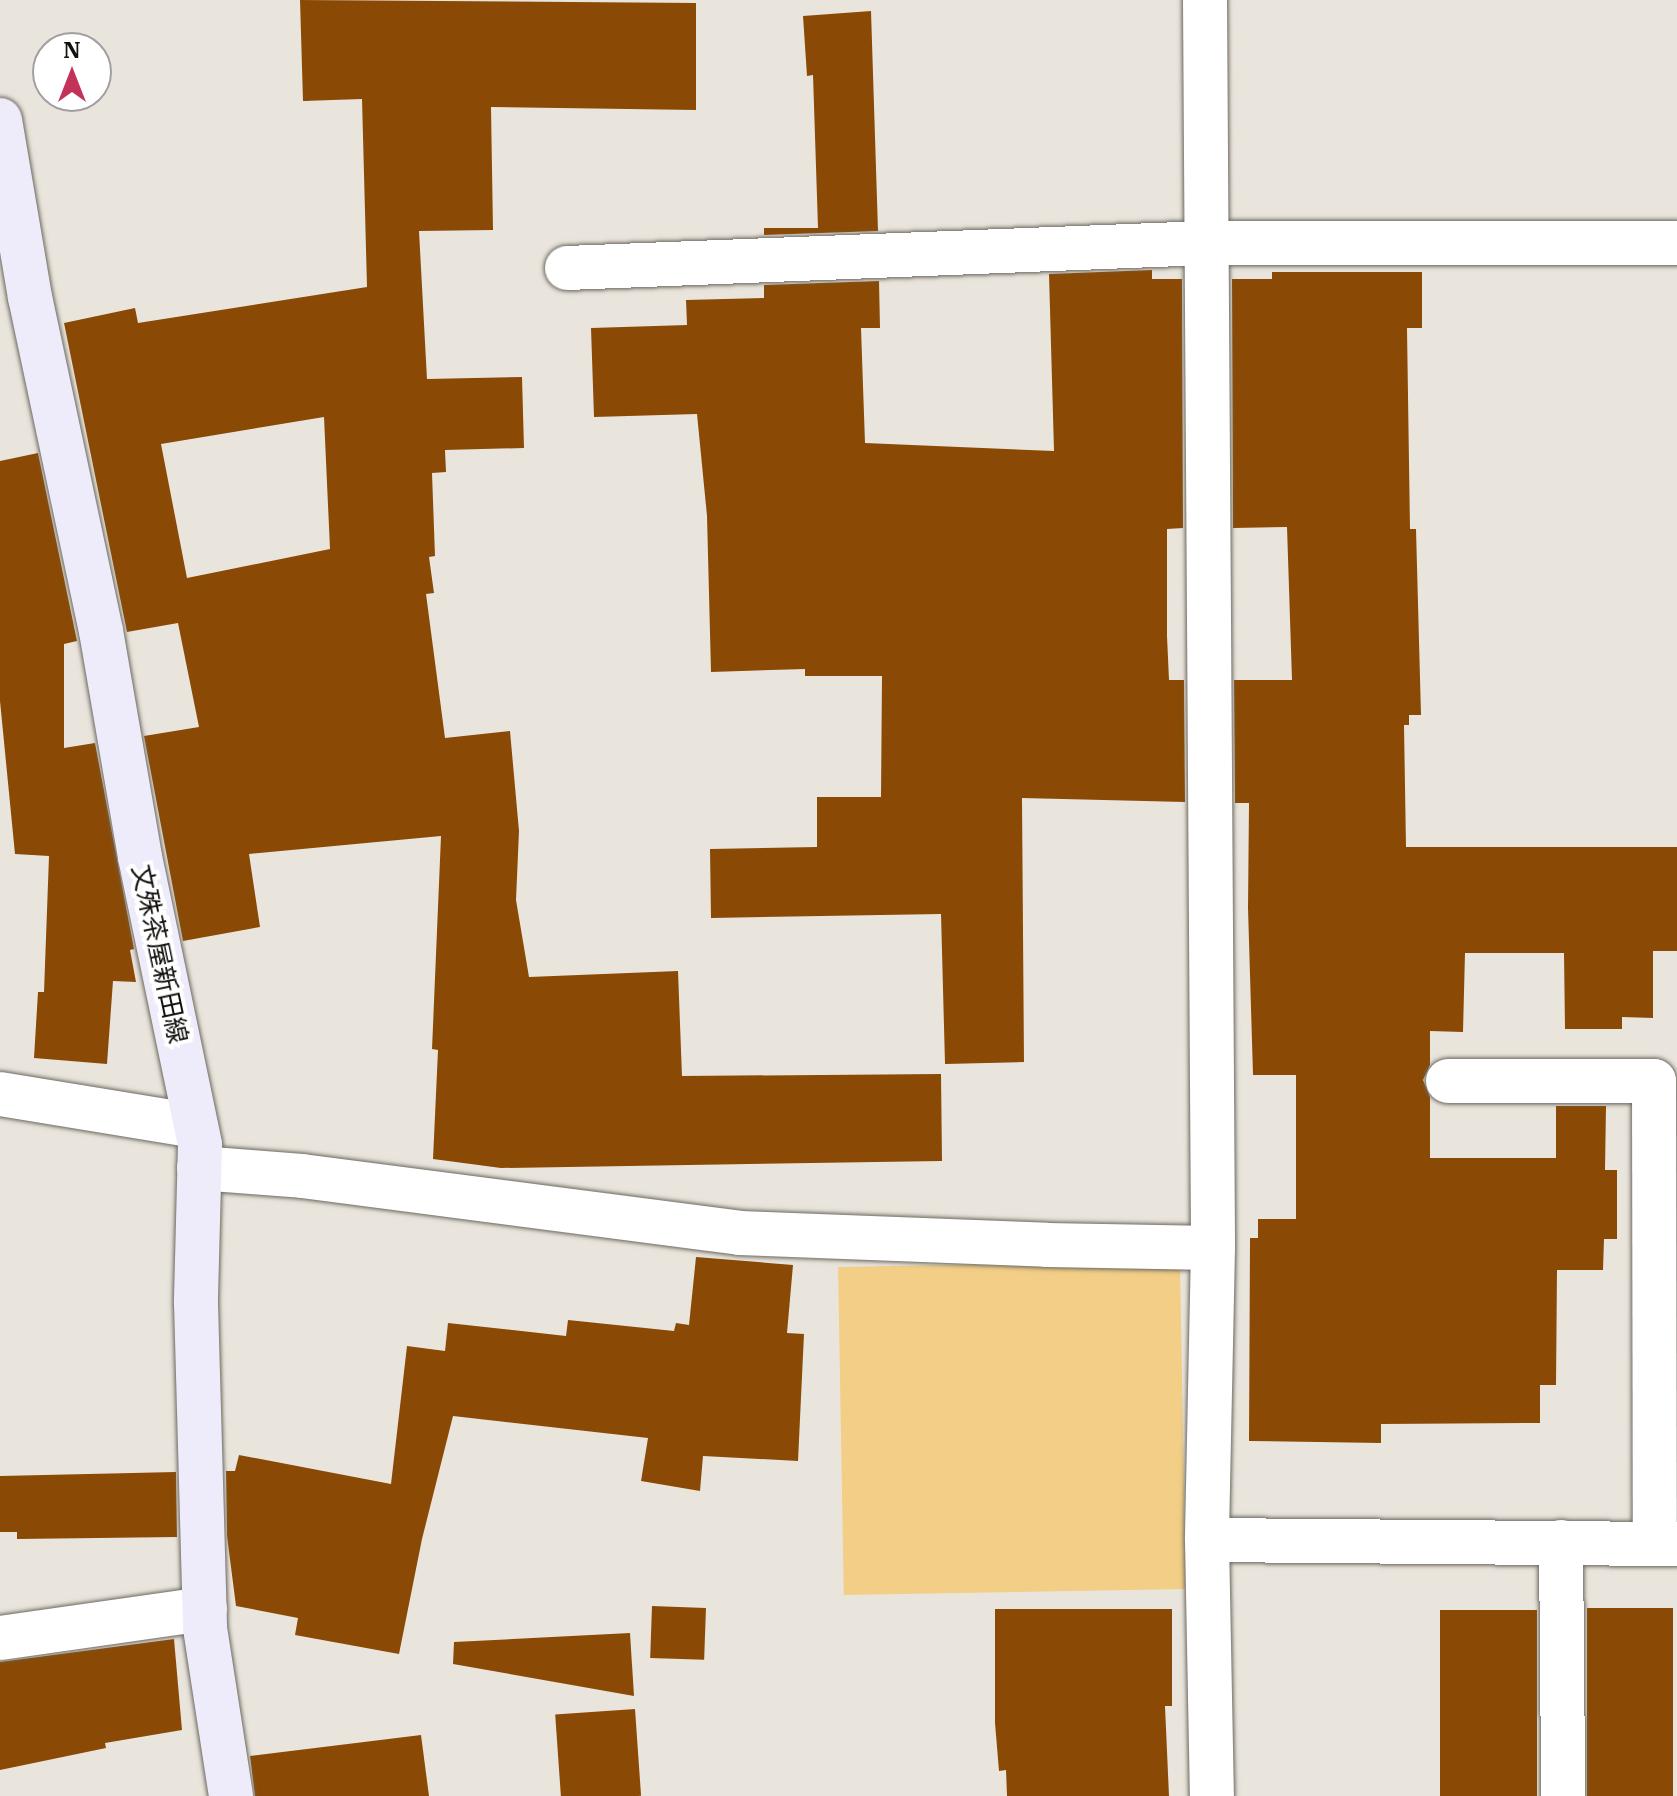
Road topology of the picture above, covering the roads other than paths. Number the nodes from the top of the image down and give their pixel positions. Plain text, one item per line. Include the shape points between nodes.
1 (1205, 0) edge
2 (0, 120) edge
3 (1206, 243) junction
4 (1677, 243) edge
5 (567, 268) dead end
6 (1448, 1081) dead end
7 (0, 1094) edge
8 (197, 1147) junction
9 (1213, 1248) junction
10 (1207, 1540) junction
11 (1561, 1542) junction
12 (1666, 1544) edge
13 (205, 1609) junction
14 (0, 1638) edge
15 (231, 1796) edge
16 (1212, 1796) edge
17 (1563, 1796) edge

1 - 3 street
2 - 8 main road, 文殊茶屋新田線
3 - 4 street
3 - 5 street
3 - 9 street
6 - 12 street via 1654,1081
7 - 8 street
8 - 9 street via 302,1176 740,1233
8 - 13 main road, 文殊茶屋新田線
9 - 10 street
10 - 11 street
10 - 16 street
11 - 12 street
11 - 17 street
13 - 14 street
13 - 15 main road, 文殊茶屋新田線

